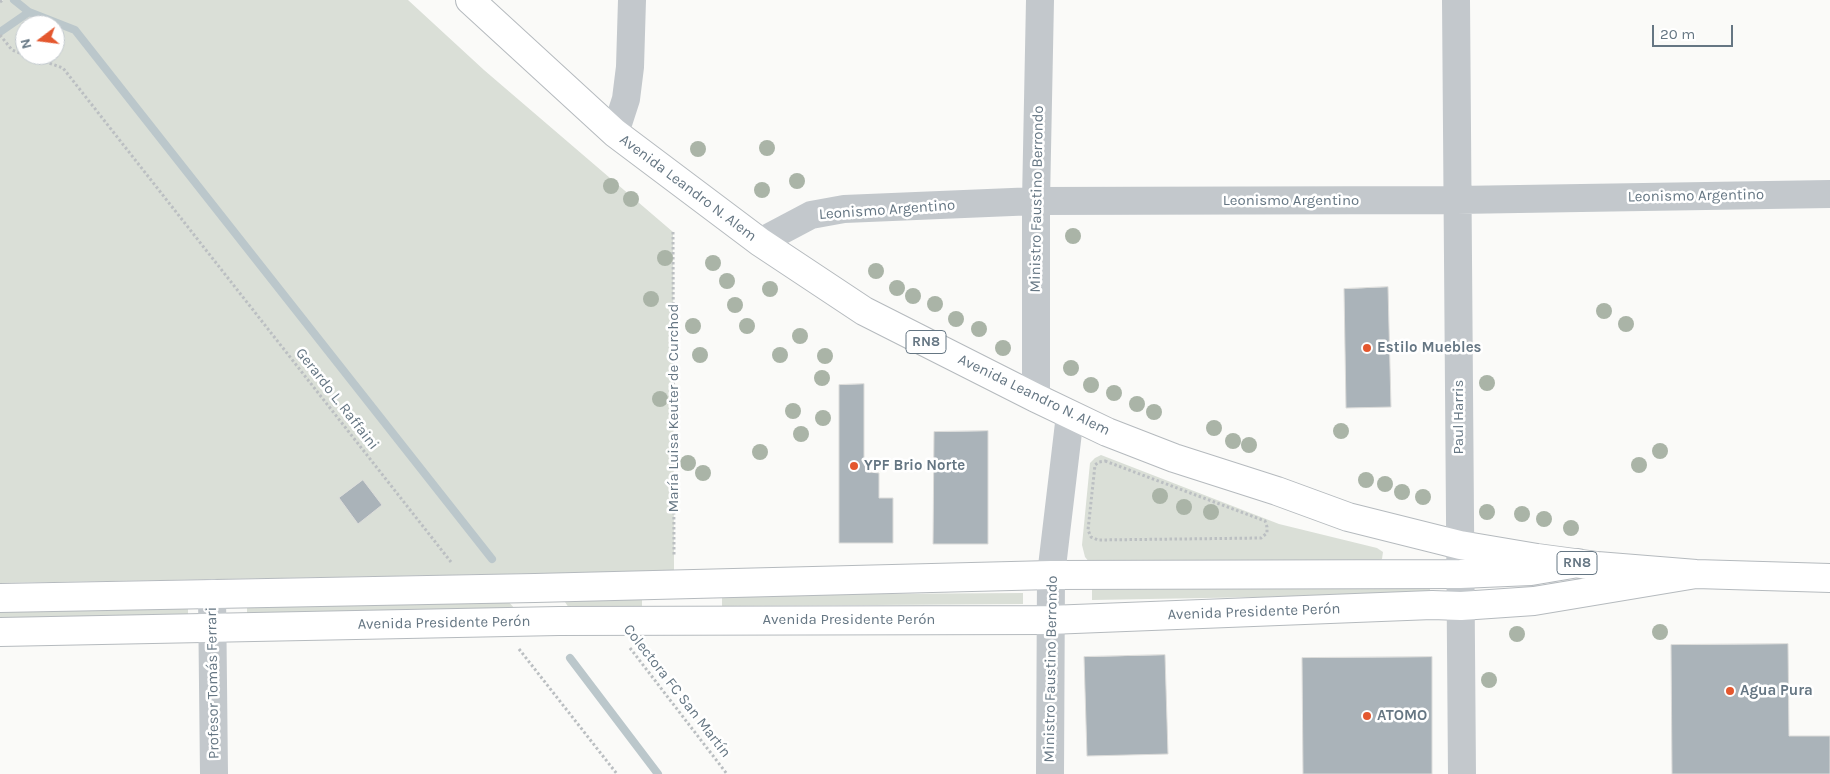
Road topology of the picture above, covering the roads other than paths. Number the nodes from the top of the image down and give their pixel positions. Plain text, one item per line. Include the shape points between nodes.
1 (470, 0) edge
2 (632, 0) edge
3 (1040, 0) edge
4 (1456, 0) edge
5 (615, 133) junction
6 (1830, 194) edge
7 (1457, 200) junction
8 (1036, 201) junction
9 (760, 242) junction
10 (1036, 398) junction
11 (1070, 414) junction
12 (1460, 544) junction
13 (1578, 563) junction
14 (1460, 574) junction
15 (1696, 574) junction
16 (1051, 575) junction
17 (1830, 578) edge
18 (674, 585) junction
19 (212, 593) junction
20 (0, 598) edge
21 (1461, 606) junction
22 (1049, 620) junction
23 (674, 621) junction
24 (212, 627) junction
25 (0, 632) edge
26 (214, 774) edge
27 (1050, 774) edge
28 (1462, 774) edge

1 - 5 main road, Avenida Leandro N. Alem / RN8
2 - 5 street via 626,99
3 - 8 street, Ministro Faustino Berrondo
4 - 7 street, Paul Harris
5 - 9 main road, Avenida Leandro N. Alem / RN8
6 - 7 street, Leonismo Argentino
7 - 8 street, Leonismo Argentino
7 - 12 street, Paul Harris
8 - 9 street, Leonismo Argentino via 844,209 811,215
8 - 10 street, Ministro Faustino Berrondo
9 - 10 main road, Avenida Leandro N. Alem / RN8 via 864,311
10 - 11 main road, Avenida Leandro N. Alem / RN8
11 - 12 main road, Avenida Leandro N. Alem / RN8 via 1174,458 1348,517
11 - 16 street, Ministro Faustino Berrondo
12 - 13 main road, Avenida Presidente Perón / RN8
12 - 14 street, Paul Harris
13 - 14 main road, Avenida Presidente Perón via 1531,571
13 - 15 main road, Avenida Presidente Perón / RN8
14 - 16 main road, Avenida Presidente Perón
14 - 21 street, Paul Harris
15 - 17 main road, Avenida Presidente Perón
15 - 21 main road, Avenida Presidente Perón via 1534,601
16 - 18 main road, Avenida Presidente Perón
16 - 22 street, Ministro Faustino Berrondo
18 - 19 main road, Avenida Presidente Perón
18 - 23 main road
19 - 20 main road, Avenida Presidente Perón
19 - 24 street, Profesor Tomás Ferrari
21 - 22 main road, Avenida Presidente Perón
21 - 28 street, Paul Harris
22 - 23 main road, Avenida Presidente Perón
22 - 27 street, Ministro Faustino Berrondo
23 - 24 main road, Avenida Presidente Perón
24 - 25 main road, Avenida Presidente Perón
24 - 26 street, Profesor Tomás Ferrari

